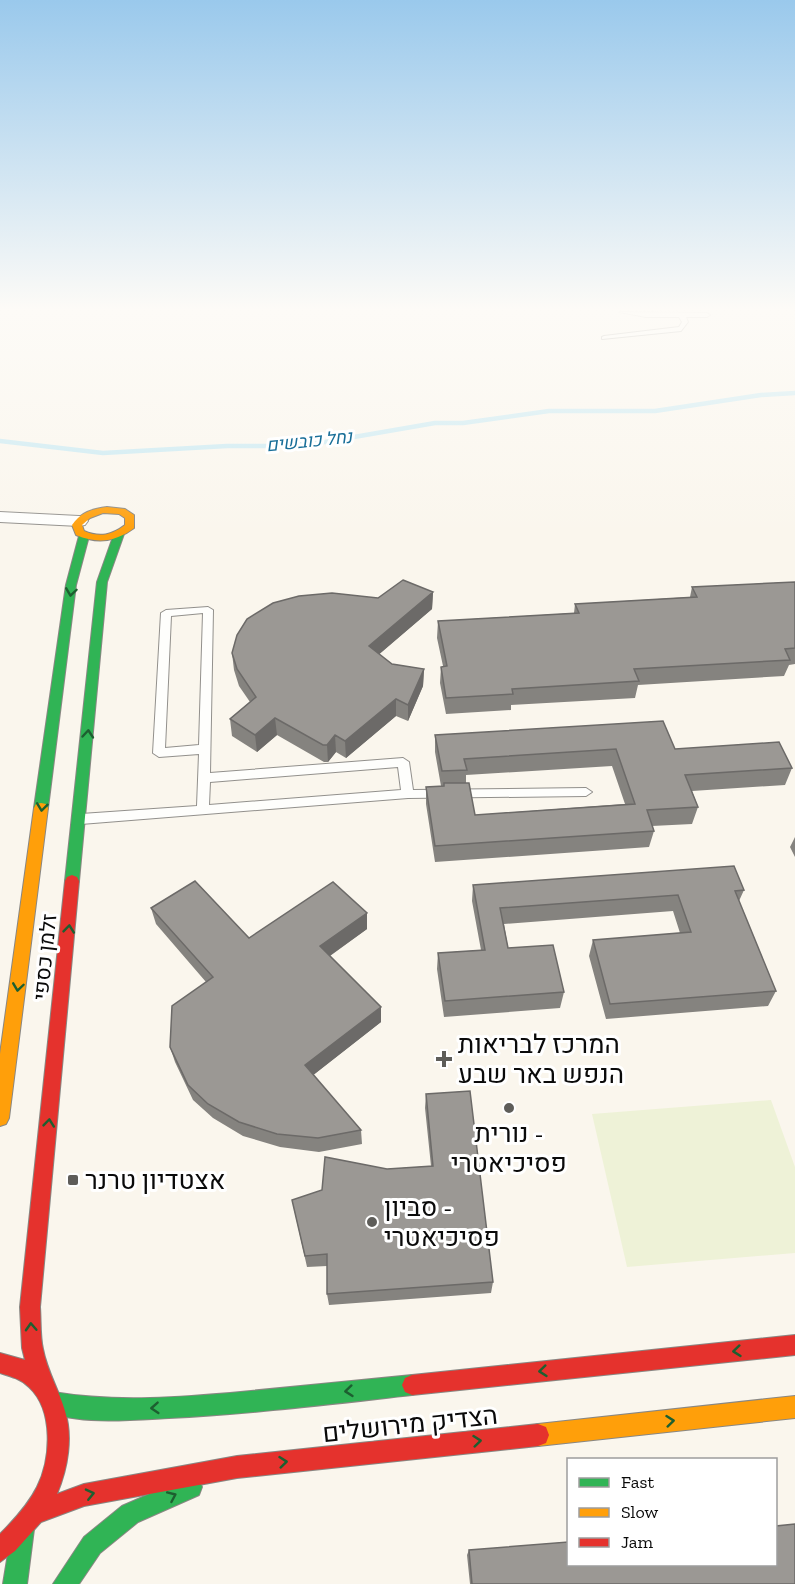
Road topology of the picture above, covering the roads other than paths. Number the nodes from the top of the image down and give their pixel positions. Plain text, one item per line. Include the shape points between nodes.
1 (0, 517) edge
2 (82, 529) junction
3 (119, 534) junction
4 (205, 749) junction
5 (204, 778) junction
6 (586, 792) dead end
7 (408, 794) junction
8 (204, 810) junction
9 (80, 819) junction
10 (0, 1118) edge
11 (795, 1345) edge
12 (0, 1363) edge
13 (43, 1384) junction
14 (53, 1403) junction
15 (795, 1407) edge
16 (237, 1467) junction
17 (35, 1513) junction
18 (23, 1528) junction
19 (0, 1550) edge
20 (15, 1584) edge
21 (65, 1584) edge

1 - 2 street
2 - 3 street via 101,538
2 - 3 street, זלמן כספי via 93,512 121,511 131,522
2 -> 10 street, זלמן כספי via 71,585
9 -> 3 street, זלמן כספי via 102,582
4 - 4 lane via 159,753 166,613 208,610
4 - 5 lane
5 - 7 lane via 403,762
5 - 8 lane
6 - 7 lane
7 - 8 lane
8 - 9 lane
13 -> 9 street, זלמן כספי via 32,1348 30,1307
11 -> 14 street, הצדיק מירושלים via 236,1403 125,1410
12 - 13 street via 26,1371
13 - 14 street, זלמן כספי
14 - 17 street, זלמן כספי via 59,1428 58,1455 50,1485
16 -> 15 street, הצדיק מירושלים
17 -> 16 street, הצדיק מירושלים via 84,1495
21 -> 16 street via 92,1545 130,1514
17 - 18 street, זלמן כספי
18 - 19 street, זלמן כספי
18 - 20 street

